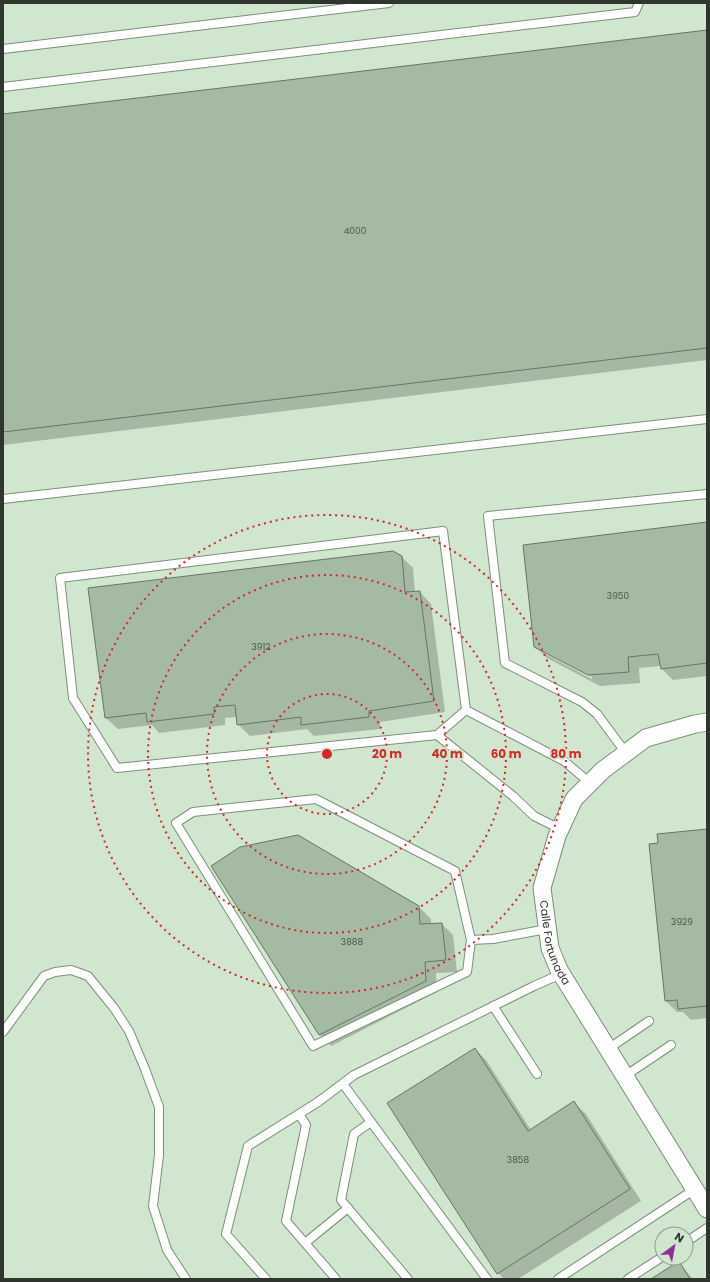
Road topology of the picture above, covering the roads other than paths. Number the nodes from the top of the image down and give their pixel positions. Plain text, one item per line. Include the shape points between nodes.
1 (389, 3) edge
2 (639, 3) edge
3 (3, 49) edge
4 (3, 87) edge
5 (707, 419) edge
6 (707, 494) edge
7 (3, 499) edge
8 (466, 710) junction
9 (707, 722) edge
10 (437, 735) junction
11 (626, 753) junction
12 (590, 783) junction
13 (560, 829) junction
14 (547, 929) junction
15 (471, 940) junction
16 (561, 974) junction
17 (493, 1006) junction
18 (649, 1021) dead end
19 (3, 1032) edge
20 (671, 1045) dead end
21 (608, 1049) junction
22 (536, 1074) dead end
23 (625, 1076) junction
24 (343, 1084) junction
25 (299, 1114) junction
26 (371, 1122) junction
27 (702, 1198) edge
28 (348, 1208) junction
29 (707, 1228) edge
30 (694, 1237) edge
31 (305, 1243) junction
32 (654, 1262) edge
33 (186, 1279) edge
34 (266, 1279) edge
35 (336, 1279) edge
36 (408, 1279) edge
37 (487, 1279) edge
38 (558, 1279) edge
39 (628, 1279) edge

1 - 3 lane
2 - 4 lane via 635,12
5 - 7 lane
6 - 11 lane via 488,516 505,663 582,702 597,714
8 - 10 lane
8 - 10 lane via 443,531 60,578 73,698 117,768
8 - 12 lane via 564,761
9 - 11 street, Calle Fortunada via 646,738
10 - 13 lane via 534,816
11 - 12 street, Calle Fortunada
12 - 13 street, Calle Fortunada via 574,800
13 - 14 street, Calle Fortunada via 542,888
14 - 15 lane via 492,939
14 - 16 street, Calle Fortunada via 550,948
15 - 15 lane via 466,972 314,1046 176,823 193,812 316,799 455,871
16 - 17 lane
16 - 21 street, Calle Fortunada
17 - 22 lane
17 - 24 lane via 354,1075
18 - 21 lane
19 - 33 lane via 44,976 55,972 71,970 88,976 114,1008 129,1031 160,1107 159,1155 153,1206 167,1250
20 - 23 lane
21 - 23 street, Calle Fortunada
23 - 27 street, Calle Fortunada
24 - 25 lane
24 - 26 lane
25 - 31 lane via 306,1125 286,1221
25 - 34 lane via 248,1146 226,1234
26 - 28 lane via 354,1134 341,1200
26 - 37 lane
27 - 38 lane
28 - 31 lane
28 - 36 lane
29 - 30 lane
31 - 35 lane
32 - 39 lane

